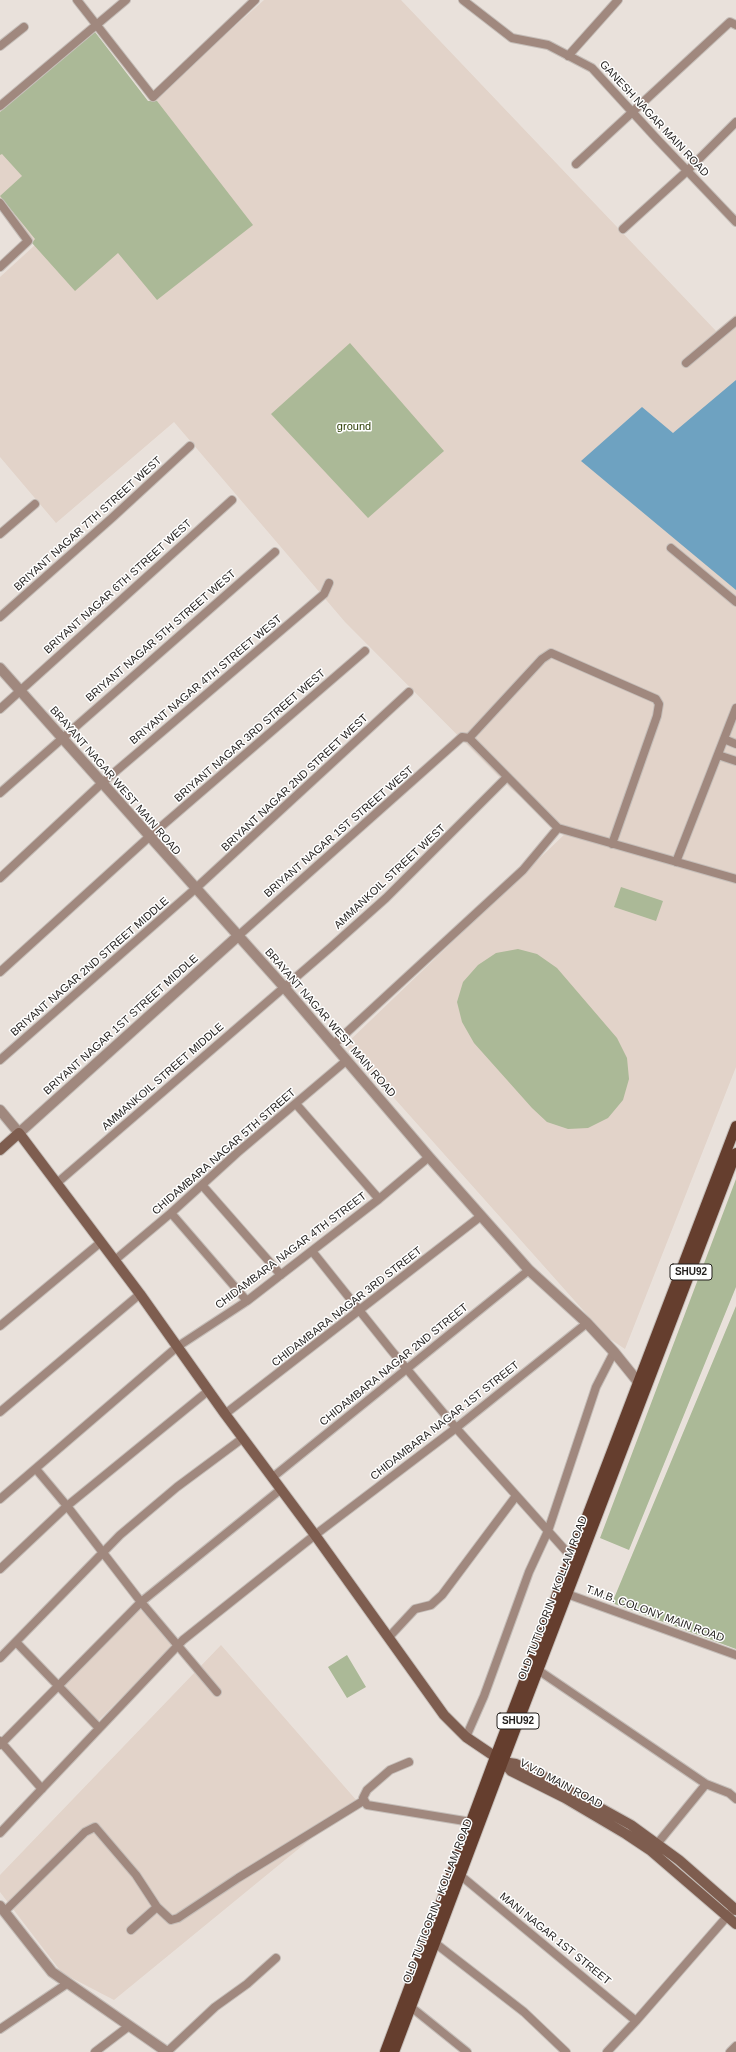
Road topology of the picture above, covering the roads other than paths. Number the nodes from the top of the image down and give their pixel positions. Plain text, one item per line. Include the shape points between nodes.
1 (77, 0) edge
2 (126, 0) edge
3 (255, 0) edge
4 (463, 0) edge
5 (618, 0) edge
6 (733, 24) edge
7 (96, 26) junction
8 (24, 27) dead end
9 (0, 46) edge
10 (568, 56) junction
11 (0, 106) edge
12 (632, 112) junction
13 (736, 122) edge
14 (576, 164) dead end
15 (687, 171) junction
16 (0, 203) edge
17 (736, 222) edge
18 (623, 229) dead end
19 (0, 267) edge
20 (736, 321) edge
21 (686, 363) dead end
22 (190, 446) dead end
23 (232, 500) dead end
24 (35, 504) dead end
25 (0, 534) edge
26 (671, 548) dead end
27 (275, 552) dead end
28 (329, 583) dead end
29 (736, 602) edge
30 (0, 617) edge
31 (365, 651) dead end
32 (0, 668) edge
33 (20, 691) junction
34 (409, 692) dead end
35 (736, 708) edge
36 (0, 709) edge
37 (61, 737) junction
38 (469, 738) junction
39 (724, 739) junction
40 (736, 744) edge
41 (718, 755) junction
42 (736, 761) edge
43 (506, 778) junction
44 (102, 783) junction
45 (0, 793) edge
46 (558, 828) junction
47 (149, 837) junction
48 (612, 844) junction
49 (676, 862) junction
50 (0, 878) edge
51 (736, 879) edge
52 (195, 889) junction
53 (238, 936) junction
54 (0, 972) edge
55 (284, 986) junction
56 (333, 1045) junction
57 (0, 1060) edge
58 (347, 1060) junction
59 (296, 1104) junction
60 (0, 1110) edge
61 (736, 1126) edge
62 (19, 1133) junction
63 (0, 1150) edge
64 (736, 1153) edge
65 (429, 1157) junction
66 (57, 1183) junction
67 (202, 1185) junction
68 (379, 1199) junction
69 (171, 1213) junction
70 (481, 1216) junction
71 (101, 1242) junction
72 (312, 1251) junction
73 (115, 1260) junction
74 (529, 1270) junction
75 (282, 1275) junction
76 (140, 1294) junction
77 (247, 1301) junction
78 (360, 1311) junction
79 (587, 1323) junction
80 (0, 1326) edge
81 (177, 1347) junction
82 (614, 1352) junction
83 (406, 1368) junction
84 (642, 1387) junction
85 (208, 1391) junction
86 (0, 1412) edge
87 (225, 1414) junction
88 (456, 1428) junction
89 (243, 1438) junction
90 (36, 1469) junction
91 (273, 1477) junction
92 (280, 1490) junction
93 (516, 1496) junction
94 (0, 1499) edge
95 (67, 1506) junction
96 (548, 1532) junction
97 (315, 1535) junction
98 (103, 1551) junction
99 (571, 1557) junction
100 (578, 1565) junction
101 (0, 1569) edge
102 (567, 1594) junction
103 (141, 1602) junction
104 (389, 1637) junction
105 (16, 1642) junction
106 (177, 1645) junction
107 (736, 1655) edge
108 (0, 1658) edge
109 (538, 1670) junction
110 (58, 1686) junction
111 (217, 1692) dead end
112 (99, 1728) junction
113 (466, 1737) junction
114 (1, 1743) edge
115 (499, 1759) junction
116 (409, 1762) dead end
117 (706, 1784) junction
118 (42, 1789) junction
119 (736, 1799) edge
120 (363, 1801) junction
121 (475, 1823) junction
122 (0, 1833) edge
123 (653, 1847) junction
124 (460, 1875) junction
125 (157, 1907) junction
126 (2, 1908) edge
127 (733, 1912) edge
128 (736, 1924) edge
129 (131, 1930) dead end
130 (435, 1943) junction
131 (276, 1958) dead end
132 (68, 1983) junction
133 (411, 2007) junction
134 (636, 2021) junction
135 (130, 2026) junction
136 (0, 2029) edge
137 (736, 2046) edge
138 (95, 2052) edge
139 (167, 2052) edge
140 (385, 2052) edge
141 (394, 2052) edge
142 (467, 2052) edge
143 (566, 2052) edge
144 (607, 2052) edge
145 (730, 2052) edge

1 - 7 street
2 - 7 street
3 - 7 street via 153,97
4 - 10 street, GANESH NAGAR MAIN ROAD via 512,38 548,45
5 - 10 street
6 - 12 street
7 - 11 street
8 - 9 street
10 - 12 street, GANESH NAGAR MAIN ROAD via 592,68
12 - 14 street
12 - 15 street, GANESH NAGAR MAIN ROAD
13 - 15 street
15 - 17 street, GANESH NAGAR MAIN ROAD
15 - 18 street
16 - 19 street via 28,241
20 - 21 street
22 - 30 street, BRIYANT NAGAR 7TH STREET WEST
23 - 33 street, BRIYANT NAGAR 6TH STREET WEST
24 - 25 street
26 - 29 street
27 - 37 street, BRIYANT NAGAR 5TH STREET WEST
28 - 44 street, BRIYANT NAGAR 4TH STREET WEST via 324,594
31 - 47 street, BRIYANT NAGAR 3RD STREET WEST
32 - 33 street, BRAYANT NAGAR WEST MAIN ROAD
33 - 36 street, BRIYANT NAGAR 6TH STREET WEST
33 - 37 street, BRAYANT NAGAR WEST MAIN ROAD
34 - 52 street, BRIYANT NAGAR 2ND STREET WEST
35 - 39 street
37 - 44 street, BRAYANT NAGAR WEST MAIN ROAD
37 - 45 street, BRIYANT NAGAR 5TH STREET WEST
38 - 43 street
38 - 48 street via 542,659 551,653 656,699 657,716
38 - 53 street, BRIYANT NAGAR 1ST STREET WEST via 462,736
39 - 40 street
39 - 41 street
41 - 42 street
41 - 49 street
43 - 46 street
43 - 55 street, AMMANKOIL STREET WEST via 386,898
44 - 47 street, BRAYANT NAGAR WEST MAIN ROAD
44 - 50 street, BRIYANT NAGAR 4TH STREET WEST
46 - 48 street
46 - 56 street via 523,870
47 - 52 street, BRAYANT NAGAR WEST MAIN ROAD
47 - 54 street, BRIYANT NAGAR 3RD STREET WEST
48 - 49 street
49 - 51 street
52 - 53 street, BRAYANT NAGAR WEST MAIN ROAD
52 - 57 street, BRIYANT NAGAR 2ND STREET MIDDLE
53 - 55 street, BRAYANT NAGAR WEST MAIN ROAD
53 - 62 street, BRIYANT NAGAR 1ST STREET MIDDLE
55 - 56 street, BRAYANT NAGAR WEST MAIN ROAD
55 - 66 street, AMMANKOIL STREET MIDDLE
56 - 58 street, BRAYANT NAGAR WEST MAIN ROAD
58 - 59 street, CHIDAMBARA NAGAR 5TH STREET
58 - 65 street, BRAYANT NAGAR WEST MAIN ROAD
59 - 67 street, CHIDAMBARA NAGAR 5TH STREET
59 - 68 street
60 - 62 street
61 - 84 main road
62 - 63 main road
62 - 66 main road
64 - 84 main road, OLD TUTICORIN - KOLLAM ROAD / SHU92
65 - 68 street, CHIDAMBARA NAGAR 4TH STREET
65 - 70 street, BRAYANT NAGAR WEST MAIN ROAD
66 - 71 main road
67 - 69 street, CHIDAMBARA NAGAR 5TH STREET
67 - 75 street
68 - 72 street, CHIDAMBARA NAGAR 4TH STREET
69 - 73 street, CHIDAMBARA NAGAR 5TH STREET
69 - 77 street
70 - 74 street, BRAYANT NAGAR WEST MAIN ROAD
70 - 78 street, CHIDAMBARA NAGAR 3RD STREET
71 - 73 main road
71 - 80 street
72 - 75 street, CHIDAMBARA NAGAR 4TH STREET
72 - 78 street
73 - 76 main road
74 - 79 street, BRAYANT NAGAR WEST MAIN ROAD
74 - 83 street, CHIDAMBARA NAGAR 2ND STREET
75 - 77 street, CHIDAMBARA NAGAR 4TH STREET
76 - 81 main road
76 - 86 street
77 - 81 street, CHIDAMBARA NAGAR 4TH STREET
78 - 83 street
78 - 87 street, CHIDAMBARA NAGAR 3RD STREET
79 - 82 street, BRAYANT NAGAR WEST MAIN ROAD
79 - 88 street, CHIDAMBARA NAGAR 1ST STREET
81 - 85 main road
81 - 90 street, CHIDAMBARA NAGAR 4TH STREET
82 - 84 street, BRAYANT NAGAR WEST MAIN ROAD
82 - 96 street via 596,1387
83 - 88 street
83 - 91 street, CHIDAMBARA NAGAR 2ND STREET
84 - 99 main road
84 - 100 main road, OLD TUTICORIN - KOLLAM ROAD / SHU92
85 - 87 main road
85 - 95 street
87 - 89 main road
88 - 93 street
88 - 97 street, CHIDAMBARA NAGAR 1ST STREET
89 - 91 main road
89 - 98 street via 177,1486
90 - 94 street, CHIDAMBARA NAGAR 4TH STREET
90 - 95 street
91 - 92 main road
92 - 97 main road
92 - 103 street
93 - 96 street
93 - 104 street via 442,1595 431,1606 415,1609
95 - 98 street
95 - 101 street
96 - 99 street
96 - 113 street via 529,1572 484,1696
97 - 104 main road
97 - 106 street, CHIDAMBARA NAGAR 1ST STREET
98 - 103 street
98 - 105 street
99 - 100 street
99 - 115 main road
100 - 102 main road, OLD TUTICORIN - KOLLAM ROAD / SHU92
102 - 107 street, T.M.B. COLONY MAIN ROAD
102 - 109 main road, OLD TUTICORIN - KOLLAM ROAD / SHU92
103 - 106 street
103 - 110 street
104 - 113 main road via 444,1715
105 - 108 street
105 - 110 street
106 - 111 street
106 - 112 street, CHIDAMBARA NAGAR 1ST STREET
109 - 115 main road, OLD TUTICORIN - KOLLAM ROAD / SHU92
109 - 117 street
110 - 112 street
110 - 114 street
112 - 118 street, CHIDAMBARA NAGAR 1ST STREET
113 - 115 main road
114 - 118 street
115 - 121 main road, OLD TUTICORIN - KOLLAM ROAD / SHU92
115 - 123 main road, V.V.D MAIN ROAD via 541,1775 631,1825
116 - 120 street via 390,1770 367,1790
117 - 119 street
117 - 123 street
118 - 122 street, CHIDAMBARA NAGAR 1ST STREET
120 - 121 street via 367,1805 384,1809
120 - 125 street via 178,1918 171,1920
121 - 124 main road, OLD TUTICORIN - KOLLAM ROAD / SHU92
121 - 140 main road
123 - 127 main road, V.V.D MAIN ROAD via 679,1860
124 - 130 main road, OLD TUTICORIN - KOLLAM ROAD / SHU92
124 - 134 street, MANI NAGAR 1ST STREET
125 - 126 street via 136,1875 95,1827 85,1832
125 - 129 street
126 - 132 street via 52,1972
127 - 128 main road, V.V.D MAIN ROAD
127 - 134 street
130 - 133 main road, OLD TUTICORIN - KOLLAM ROAD / SHU92
130 - 143 street via 524,2012
131 - 139 street via 247,1984 215,2007
132 - 135 street
132 - 136 street
133 - 141 main road, OLD TUTICORIN - KOLLAM ROAD / SHU92
133 - 142 street
134 - 144 street
135 - 138 street
135 - 139 street
137 - 145 street

